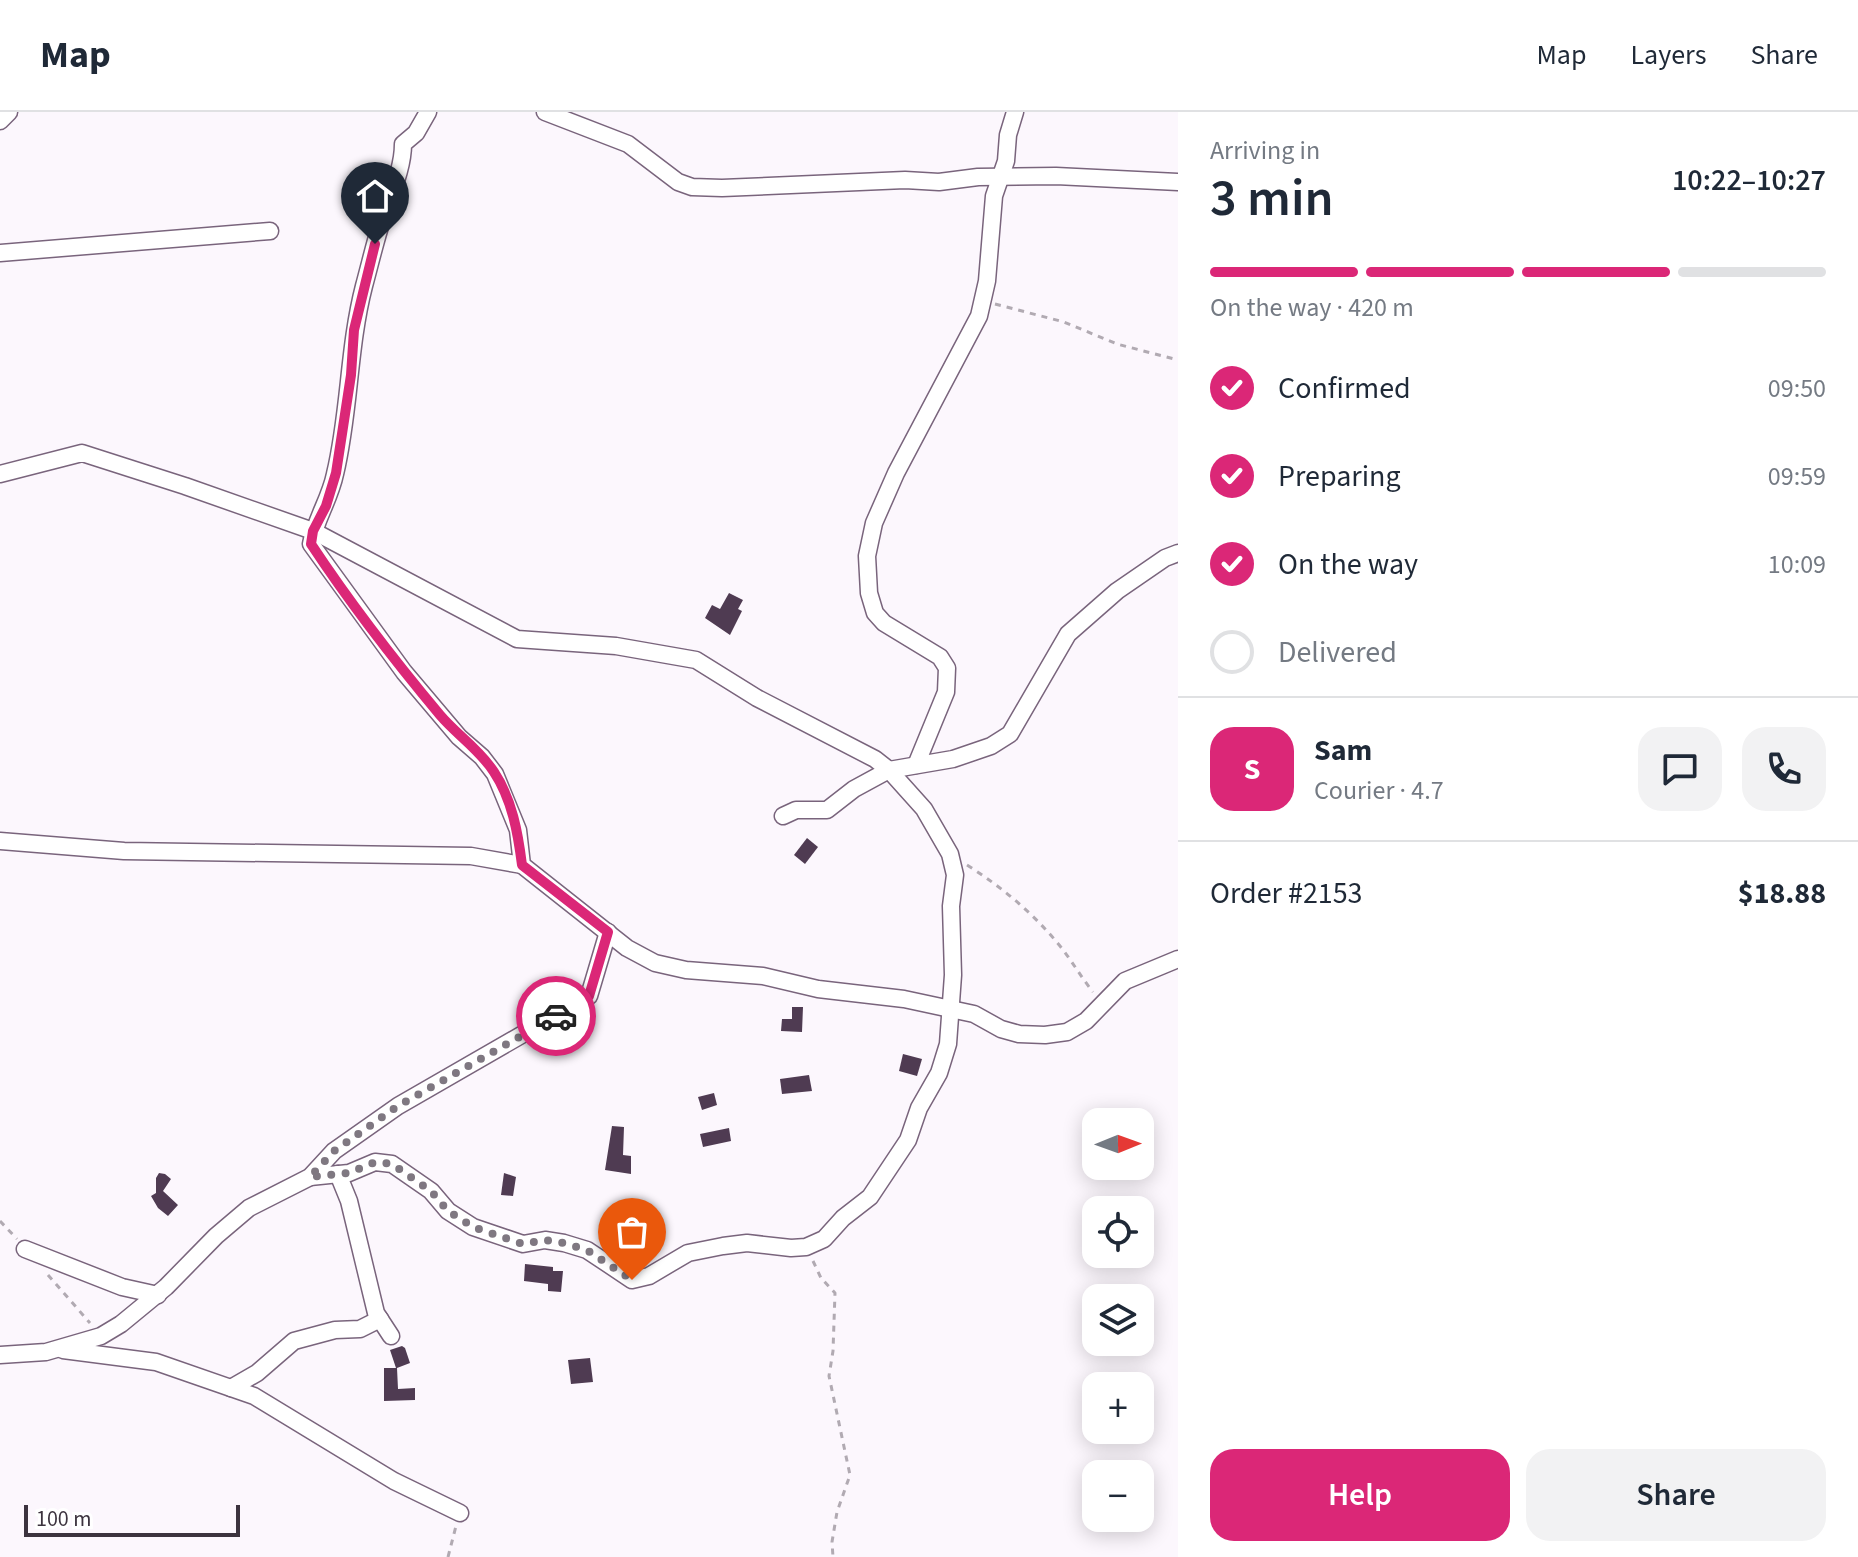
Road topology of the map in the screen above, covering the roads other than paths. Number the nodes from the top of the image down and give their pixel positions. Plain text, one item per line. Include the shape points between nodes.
1 (9, 112) edge
2 (428, 112) edge
3 (545, 112) edge
4 (1015, 112) edge
5 (0, 121) edge
6 (1001, 178) junction
7 (1178, 182) edge
8 (270, 231) dead end
9 (0, 253) edge
10 (0, 474) edge
11 (313, 531) junction
12 (1178, 553) edge
13 (916, 765) junction
14 (889, 770) junction
15 (783, 816) dead end
16 (0, 841) edge
17 (522, 865) junction
18 (608, 932) junction
19 (1178, 959) edge
20 (949, 1008) junction
21 (338, 1174) junction
22 (310, 1177) junction
23 (25, 1249) road end
24 (158, 1295) junction
25 (380, 1319) junction
26 (391, 1336) dead end
27 (57, 1349) junction
28 (0, 1355) edge
29 (231, 1388) junction
30 (460, 1513) road end

1 - 5 street
2 - 11 street via 403,144 403,162 381,223 354,330 336,473
3 - 6 street via 628,144 692,187
4 - 6 street
6 - 7 street
6 - 13 street via 994,196 979,316 890,486 867,556 875,613 940,657 947,668 946,692
8 - 9 street
10 - 11 street via 82,453
11 - 14 street via 517,639 616,646 696,660
11 - 17 street via 311,544 343,591 440,716 495,774 518,830
12 - 13 street via 1117,591 1068,634 1010,734 953,759
13 - 14 street
14 - 15 street via 827,810 796,810
14 - 20 street via 924,809 950,854 955,875
16 - 17 street via 124,851 471,856
17 - 18 street
18 - 20 street via 655,963 686,970 763,976
18 - 22 street via 589,996 398,1106 334,1151
19 - 20 street via 1125,981 1086,1021 1067,1032 1019,1034
20 - 21 street via 948,1044 939,1073 908,1140 870,1197 824,1239 806,1247 723,1246 688,1253 632,1280 576,1246 545,1240 523,1244 473,1227 392,1164 375,1162
21 - 22 street
21 - 25 street
22 - 24 street via 249,1208
23 - 24 street via 122,1287
24 - 27 street via 101,1336
25 - 26 street
25 - 29 street via 360,1329 294,1341
27 - 28 street
27 - 29 street via 156,1362
29 - 30 street

